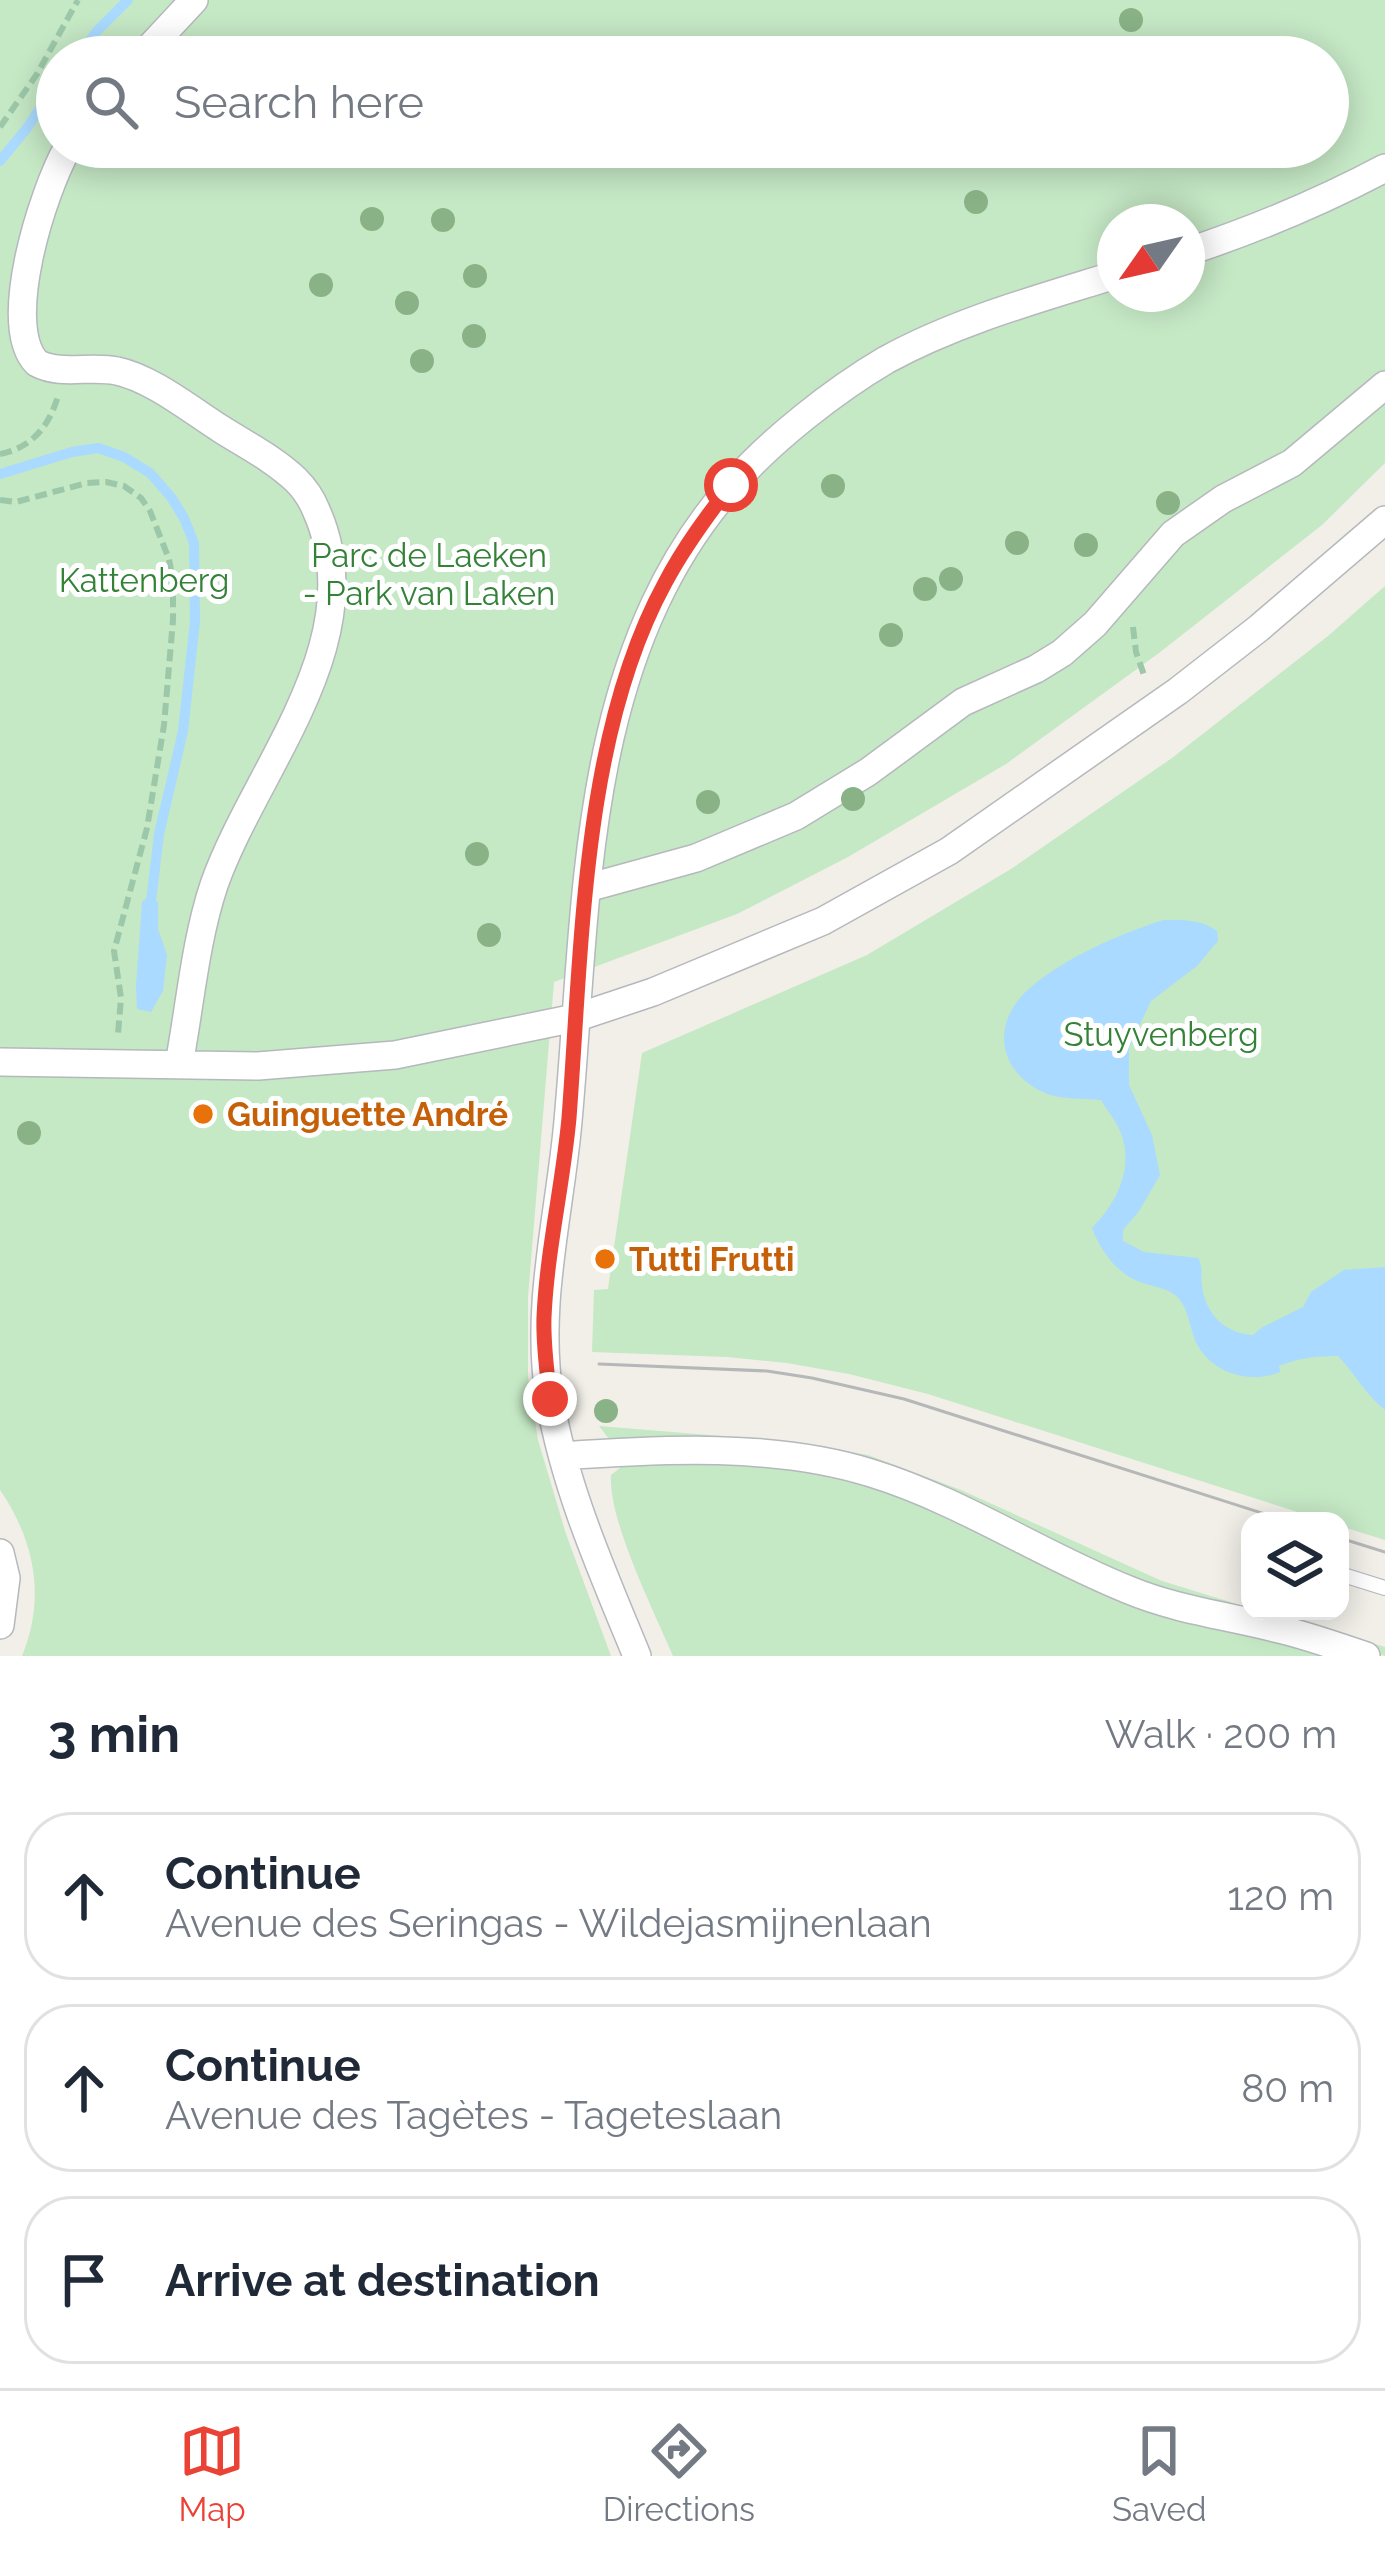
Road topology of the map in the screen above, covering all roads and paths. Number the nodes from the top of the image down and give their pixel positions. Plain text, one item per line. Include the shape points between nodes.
1 (79, 0) edge
2 (194, 0) edge
3 (59, 36) edge
4 (161, 36) edge
5 (36, 75) edge
6 (0, 127) edge
7 (57, 168) edge
8 (1385, 168) edge
9 (1205, 246) edge
10 (1097, 281) edge
11 (65, 369) junction
12 (1385, 385) edge
13 (0, 454) edge
14 (0, 500) edge
15 (1385, 520) edge
16 (1131, 582) junction
17 (1158, 705) junction
18 (587, 888) junction
19 (575, 1018) junction
20 (0, 1062) edge
21 (116, 1063) junction
22 (179, 1064) junction
23 (562, 1456) junction
24 (0, 1553) edge
25 (1349, 1577) edge
26 (1385, 1588) edge
27 (0, 1625) edge
28 (638, 1656) edge
29 (1366, 1656) edge

1 - 3 path
2 - 4 street
5 - 6 path
7 - 11 street via 24,240 8,302 23,352
8 - 9 street
10 - 18 street via 886,361 799,422 731,485 692,536 639,641 607,746
11 - 13 path via 36,438
11 - 22 street via 121,371 277,464 314,505 332,563 330,616 315,668 206,913
12 - 16 street via 1292,463 1184,525
14 - 21 path via 87,483 124,486 150,511 169,560 164,725 114,951 121,998
15 - 17 street
16 - 17 path via 1136,652
16 - 18 street via 1062,653 947,712 796,816 696,858
17 - 19 street via 878,892 772,944
18 - 19 street
19 - 22 street via 394,1055
19 - 23 street via 544,1316
20 - 21 street
21 - 22 street
23 - 28 street
23 - 29 street via 673,1450 832,1462 897,1482 1126,1589
24 - 27 street
25 - 26 lane

